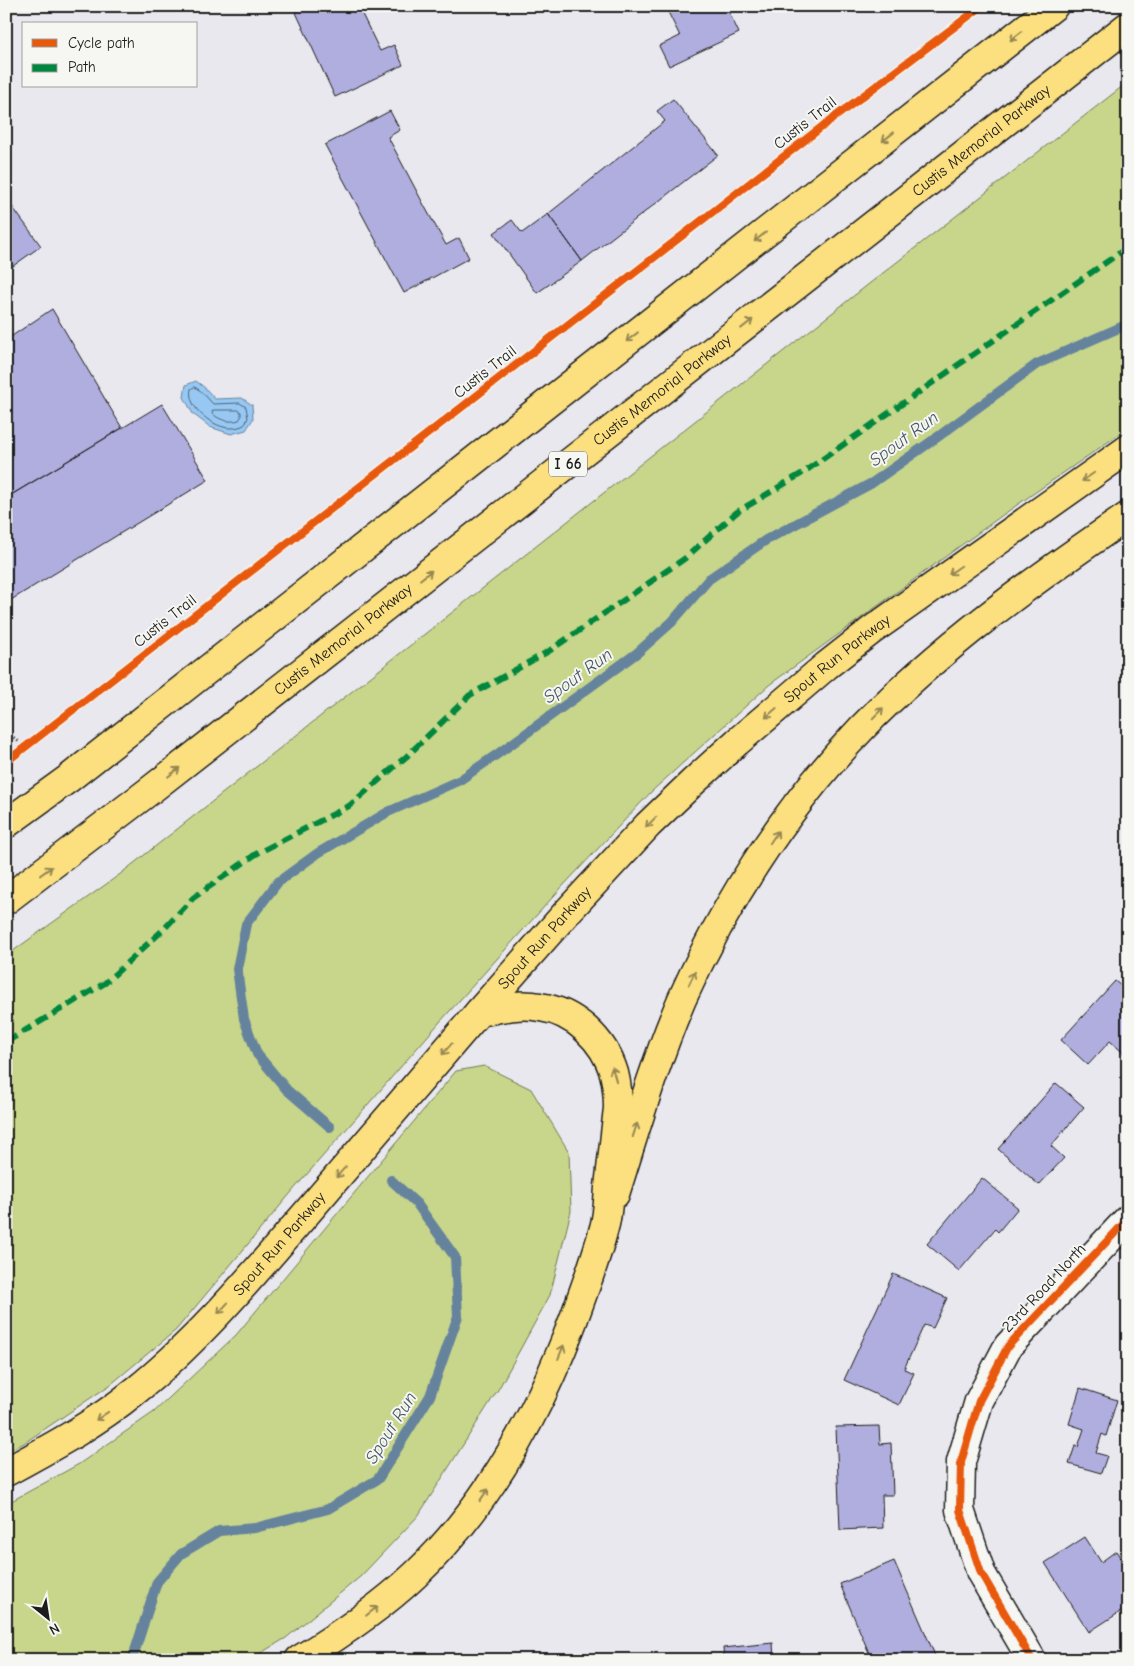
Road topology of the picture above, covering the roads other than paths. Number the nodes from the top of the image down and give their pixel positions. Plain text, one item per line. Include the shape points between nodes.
1 (1054, 6) edge
2 (1128, 26) edge
3 (1128, 449) edge
4 (1128, 516) edge
5 (6, 824) edge
6 (6, 900) edge
7 (479, 1012) junction
8 (1128, 1219) edge
9 (605, 1226) junction
10 (6, 1472) edge
11 (299, 1660) edge
12 (1032, 1660) edge

1 -> 5 main road via 68,779
6 -> 2 main road, Custis Memorial Parkway / I 66
3 -> 7 main road, Spout Run Parkway via 872,630 737,742 642,832
9 -> 4 main road via 647,1093 682,1001 716,930 783,824 834,758 917,675 1017,594
9 -> 7 main road via 618,1108 617,1088 609,1059 580,1024 555,1010 510,1006
7 -> 10 main road, Spout Run Parkway via 268,1258 178,1354 106,1414
8 - 12 street, 23rd Road North via 1008,1346 979,1401 961,1462 960,1510 981,1573
11 -> 9 main road via 388,1599 426,1563 482,1498 518,1443 556,1366

